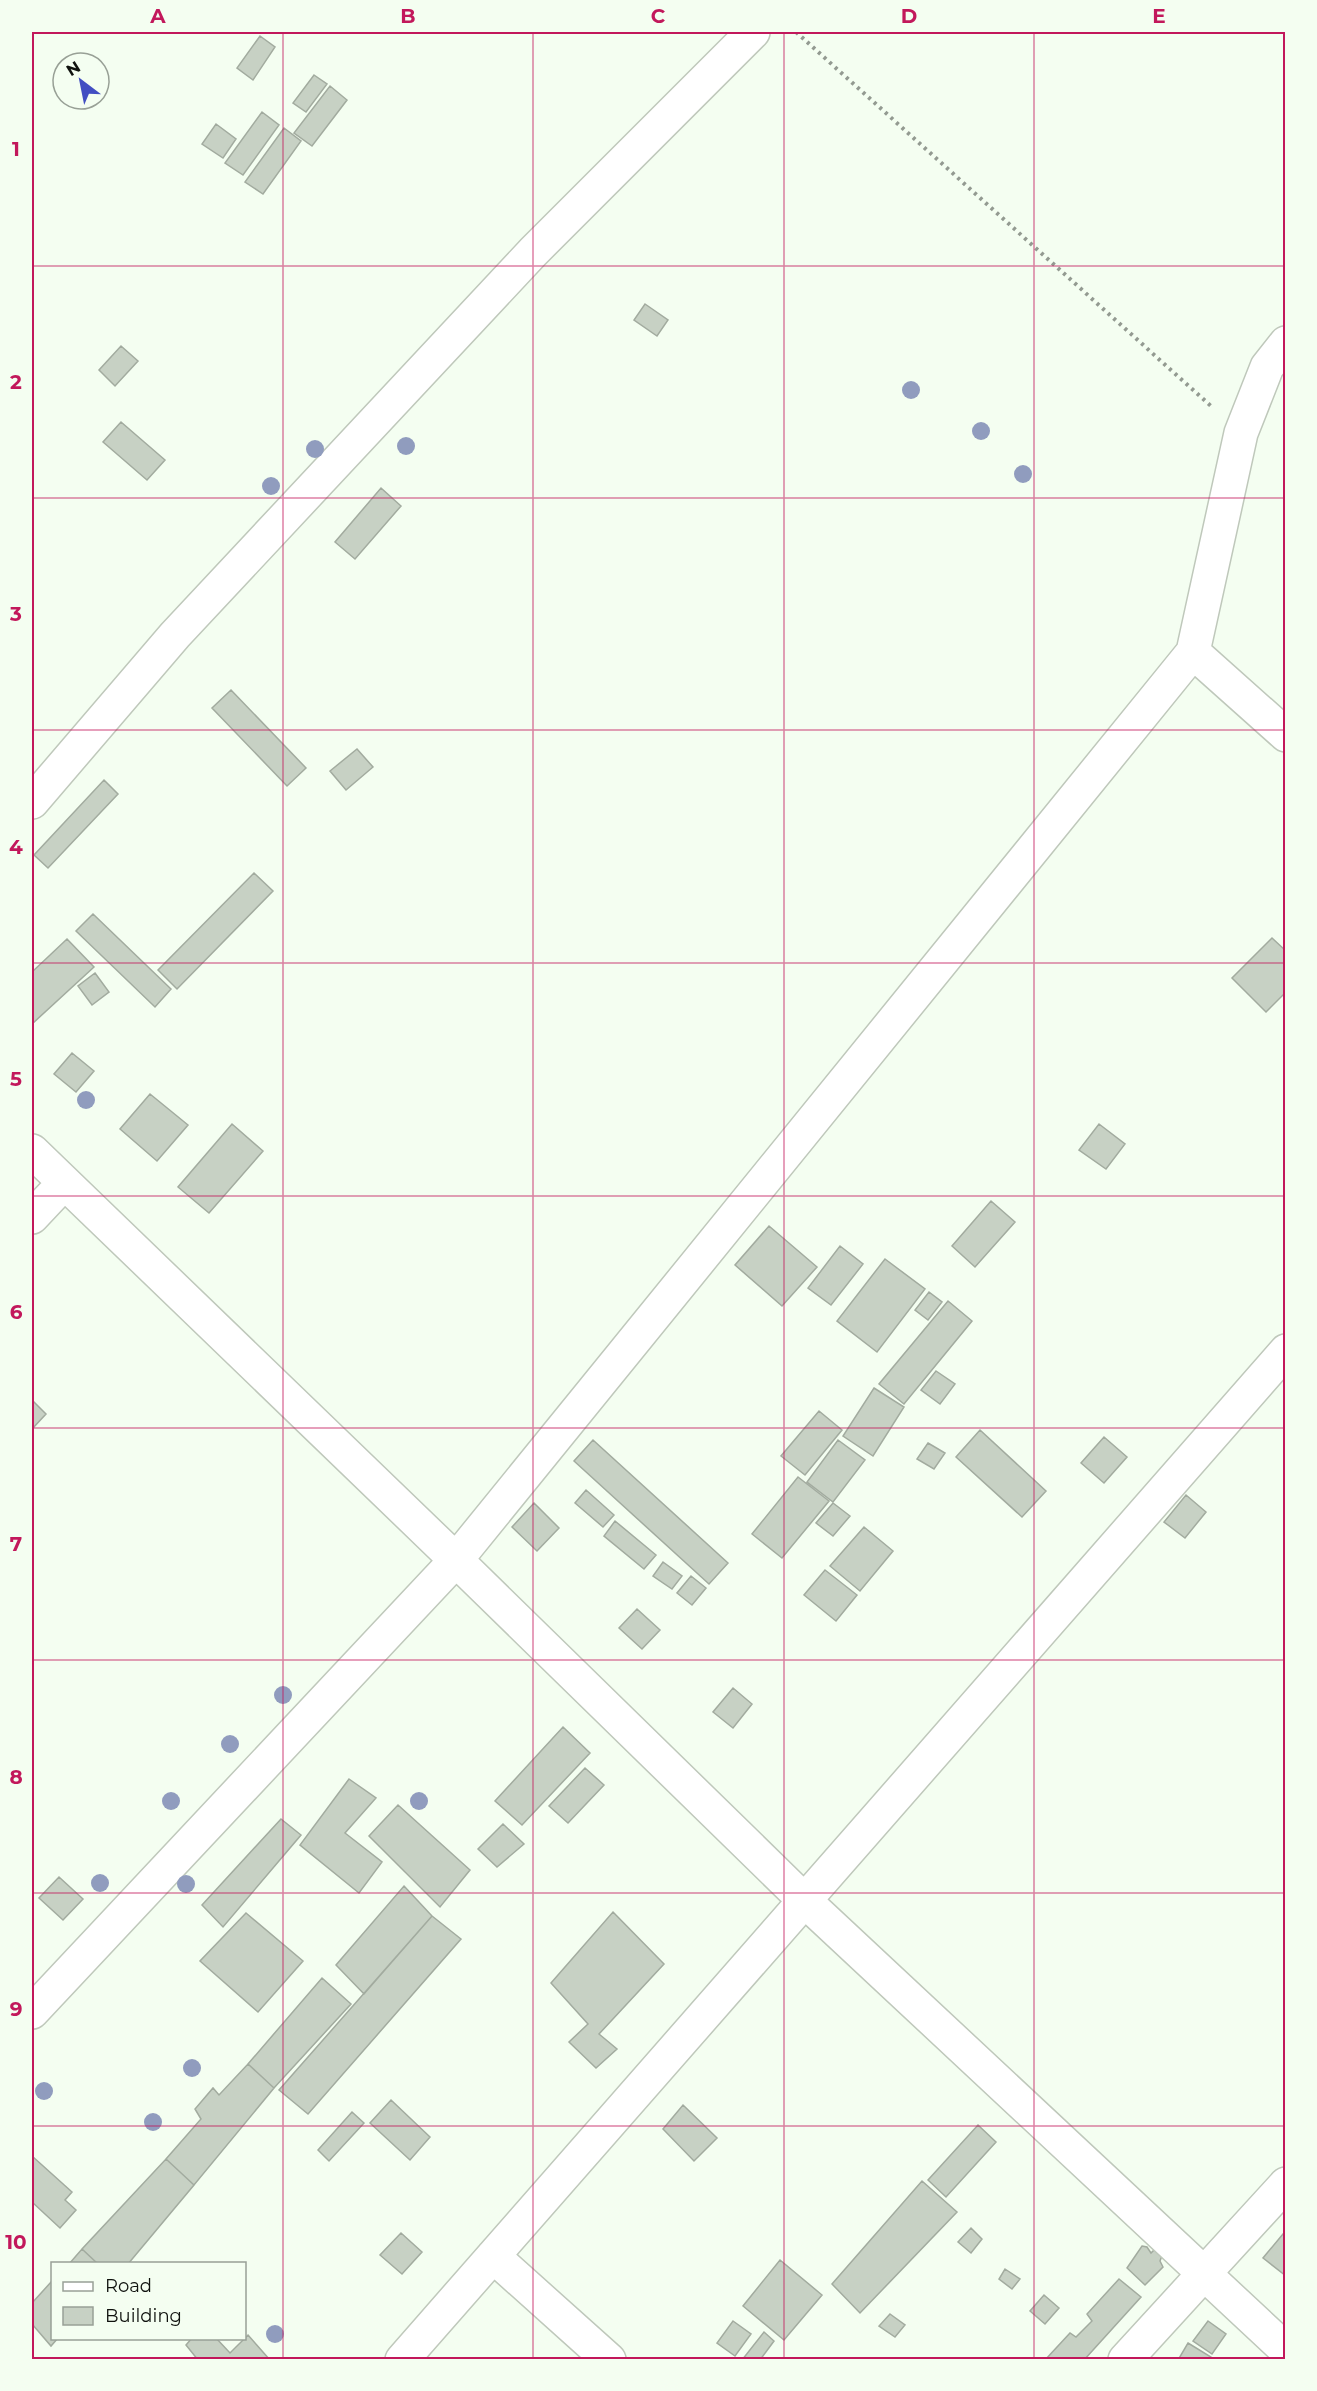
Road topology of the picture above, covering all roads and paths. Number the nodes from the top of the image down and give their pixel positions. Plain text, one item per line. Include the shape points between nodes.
1 (753, 32) edge
2 (796, 32) edge
3 (1286, 344) edge
4 (1241, 434) junction
5 (1193, 652) junction
6 (1286, 735) edge
7 (32, 802) edge
8 (32, 1151) edge
9 (64, 1184) junction
10 (32, 1217) edge
11 (1286, 1351) edge
12 (456, 1560) junction
13 (805, 1901) junction
14 (32, 2012) edge
15 (1286, 2184) edge
16 (493, 2256) junction
17 (1204, 2273) junction
18 (1286, 2350) edge
19 (402, 2360) edge
20 (609, 2360) edge
21 (1125, 2360) edge

1 - 7 street via 532,252 175,634
2 - 4 path
3 - 4 street via 1267,367
4 - 5 street
5 - 6 street
5 - 12 street
8 - 9 street
9 - 10 street
9 - 12 street
11 - 13 street
12 - 13 street
12 - 14 street
13 - 16 street
13 - 17 street
15 - 17 street
16 - 19 street
16 - 20 street
17 - 18 street
17 - 21 street

